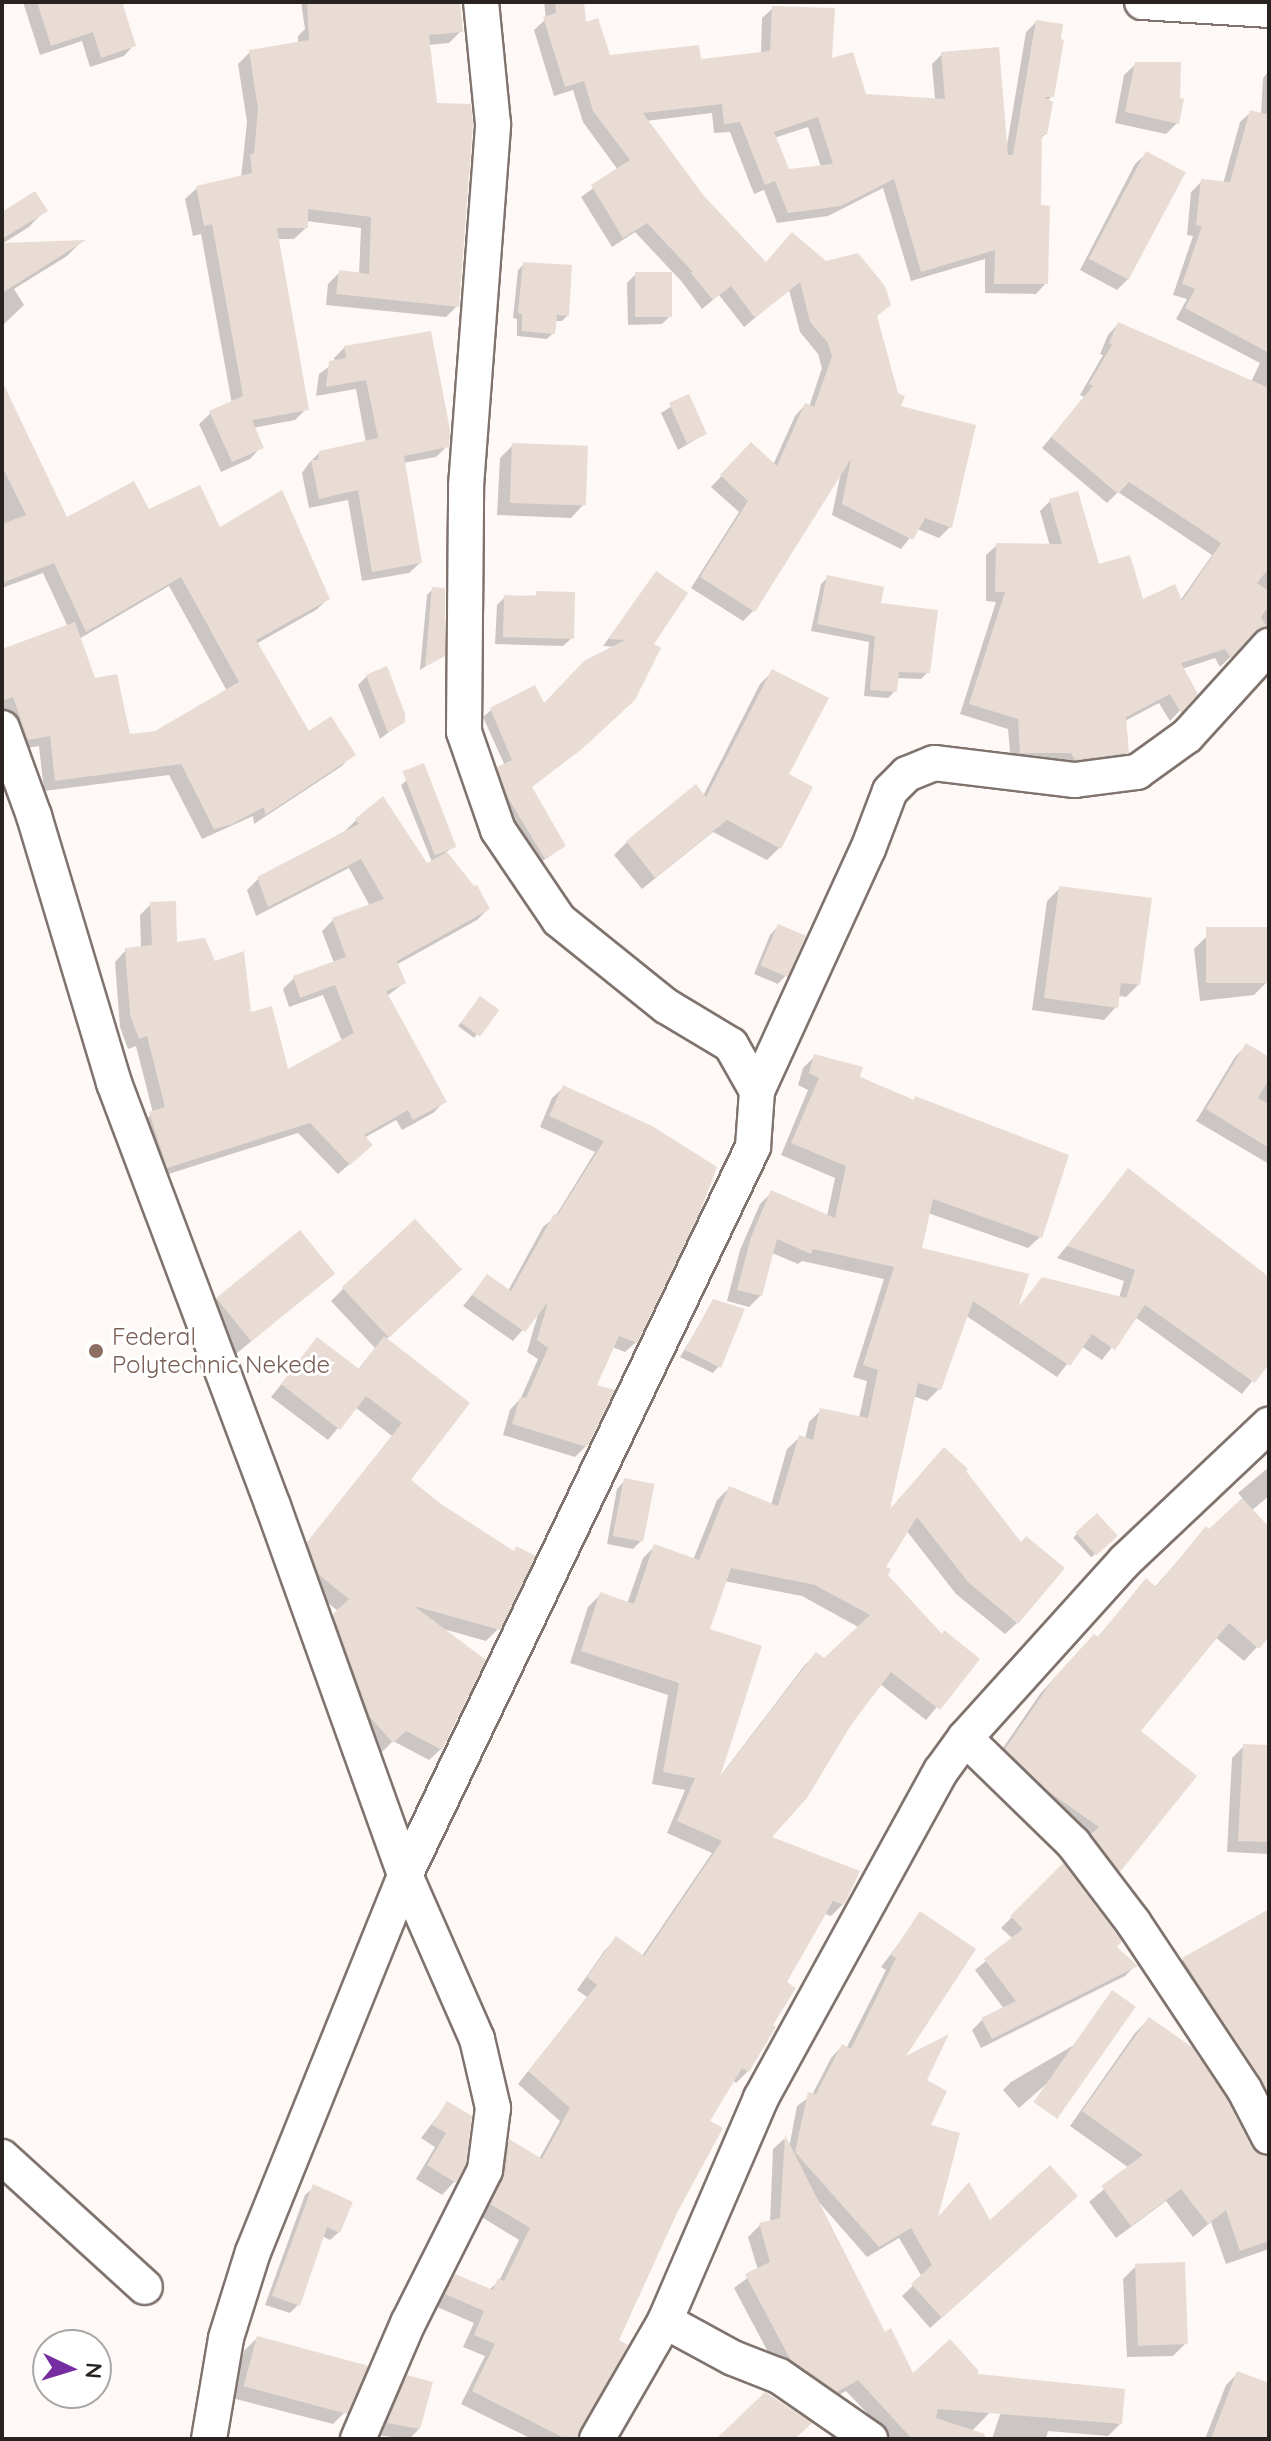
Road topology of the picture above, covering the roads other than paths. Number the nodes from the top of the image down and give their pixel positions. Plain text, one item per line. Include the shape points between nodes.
1 (481, 2) edge
2 (1142, 2) edge
3 (1269, 10) edge
4 (1269, 646) edge
5 (2, 728) edge
6 (757, 1091) junction
7 (1269, 1425) edge
8 (965, 1738) junction
9 (405, 1875) junction
10 (1269, 2137) edge
11 (2, 2157) edge
12 (145, 2287) dead end
13 (665, 2321) junction
14 (209, 2439) edge
15 (358, 2439) edge
16 (597, 2439) edge
17 (870, 2439) edge

1 - 6 street via 493,124 466,486 464,732 498,830 559,920 666,1006 731,1045
2 - 3 street
4 - 6 street via 1187,736 1137,772 1075,780 934,763 907,774 890,791
5 - 9 street via 34,816 114,1083
6 - 9 street via 753,1147
7 - 8 street via 1126,1560
8 - 10 street via 1073,1843 1133,1922
8 - 13 street via 928,1793 761,2098
9 - 14 street via 253,2252 226,2338
9 - 15 street via 477,2039 493,2108 485,2170 408,2323
11 - 12 street
13 - 16 street
13 - 17 street via 779,2376

